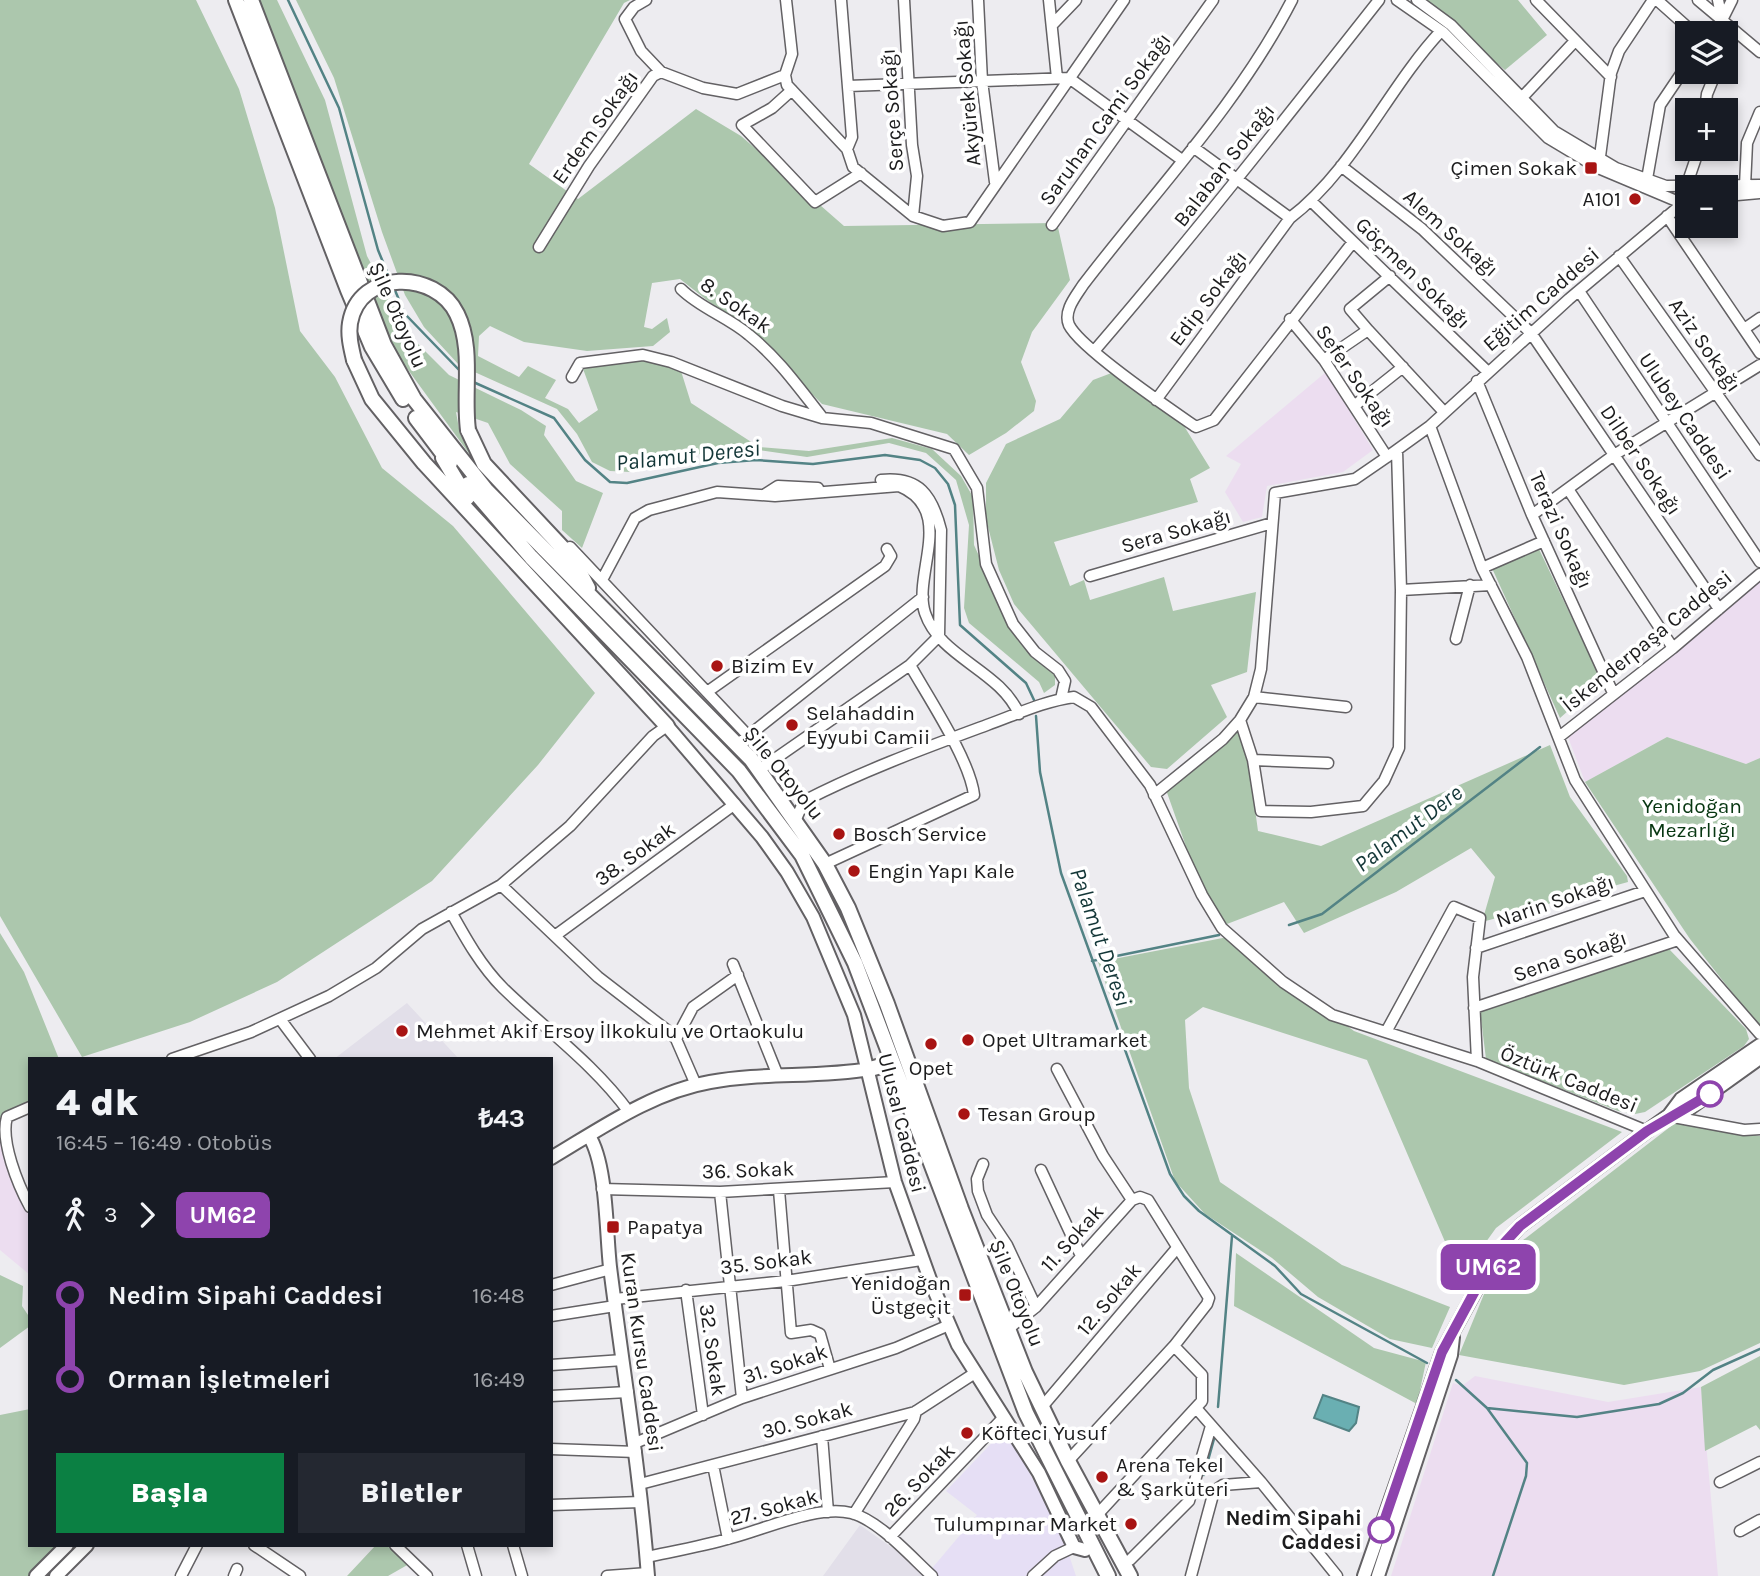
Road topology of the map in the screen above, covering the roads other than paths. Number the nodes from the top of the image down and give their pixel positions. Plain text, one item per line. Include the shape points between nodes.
1 (236, 0) edge
2 (251, 0) edge
3 (646, 0) edge
4 (786, 0) edge
5 (841, 0) edge
6 (904, 0) edge
7 (978, 0) edge
8 (1049, 0) edge
9 (1076, 0) edge
10 (1124, 0) edge
11 (1213, 0) edge
12 (1292, 0) edge
13 (1379, 0) edge
14 (1396, 0) edge
15 (1417, 0) edge
16 (1536, 0) edge
17 (1655, 0) edge
18 (1698, 0) edge
19 (1718, 0) edge
20 (1732, 0) edge
21 (1722, 20) junction
22 (1680, 21) edge
23 (1053, 24) junction
24 (1441, 31) junction
25 (1574, 42) junction
26 (1760, 52) edge
27 (661, 72) junction
28 (785, 75) junction
29 (1611, 77) junction
30 (1057, 78) junction
31 (1069, 78) junction
32 (982, 81) junction
33 (908, 83) junction
34 (1675, 83) edge
35 (848, 86) junction
36 (792, 90) junction
37 (1518, 102) junction
38 (1760, 112) edge
39 (1128, 121) junction
40 (1757, 125) edge
41 (1193, 147) junction
42 (847, 149) junction
43 (1182, 160) junction
44 (1599, 164) junction
45 (1341, 166) junction
46 (861, 173) junction
47 (1236, 177) junction
48 (1647, 179) junction
49 (995, 182) junction
50 (1760, 185) edge
51 (1675, 186) edge
52 (1738, 186) edge
53 (1745, 186) junction
54 (1760, 193) edge
55 (1738, 195) edge
56 (1675, 200) edge
57 (1312, 202) junction
58 (1675, 210) edge
59 (913, 216) junction
60 (1667, 216) junction
61 (1290, 218) junction
62 (1052, 226) dead end
63 (1353, 242) junction
64 (539, 247) dead end
65 (1619, 256) junction
66 (1390, 276) junction
67 (681, 289) dead end
68 (1579, 290) junction
69 (1760, 318) edge
70 (1290, 319) junction
71 (1744, 329) junction
72 (1368, 330) junction
73 (1531, 333) junction
74 (1095, 350) junction
75 (1760, 353) edge
76 (1324, 360) junction
77 (1760, 365) edge
78 (1404, 367) junction
79 (1488, 372) junction
80 (572, 377) dead end
81 (1477, 381) junction
82 (1715, 391) junction
83 (1156, 400) junction
84 (1354, 406) junction
85 (1444, 412) junction
86 (822, 418) junction
87 (1668, 424) junction
88 (1430, 426) junction
89 (435, 446) junction
90 (1397, 450) junction
91 (1614, 455) junction
92 (1760, 455) edge
93 (1387, 457) junction
94 (1568, 489) junction
95 (764, 495) junction
96 (1532, 514) junction
97 (1272, 523) junction
98 (489, 535) junction
99 (1544, 541) junction
100 (567, 544) dead end
101 (887, 549) dead end
102 (1760, 562) edge
103 (1482, 568) junction
104 (1760, 574) edge
105 (1090, 576) dead end
106 (602, 580) junction
107 (1470, 585) junction
108 (1491, 585) junction
109 (1401, 590) junction
110 (923, 597) junction
111 (597, 605) junction
112 (1719, 609) junction
113 (939, 636) junction
114 (1456, 639) dead end
115 (1673, 648) junction
116 (669, 651) junction
117 (648, 655) junction
118 (910, 665) junction
119 (707, 692) junction
120 (1614, 694) junction
121 (1254, 697) junction
122 (1061, 699) junction
123 (1346, 707) dead end
124 (1019, 713) junction
125 (1240, 720) junction
126 (667, 726) junction
127 (1559, 737) junction
128 (950, 739) junction
129 (742, 741) junction
130 (1253, 760) junction
131 (772, 761) junction
132 (1328, 763) dead end
133 (759, 770) junction
134 (1154, 795) junction
135 (804, 802) junction
136 (735, 804) junction
137 (796, 820) junction
138 (825, 864) junction
139 (501, 885) junction
140 (1645, 891) junction
141 (451, 912) junction
142 (556, 935) junction
143 (1678, 940) junction
144 (1476, 948) junction
145 (733, 964) dead end
146 (738, 975) junction
147 (1474, 1008) junction
148 (280, 1019) junction
149 (1386, 1032) junction
150 (1760, 1034) edge
151 (676, 1040) junction
152 (1760, 1045) edge
153 (191, 1052) junction
154 (177, 1057) edge
155 (184, 1057) edge
156 (308, 1057) edge
157 (1760, 1058) edge
158 (1477, 1061) junction
159 (892, 1063) junction
160 (870, 1069) junction
161 (1057, 1069) dead end
162 (778, 1076) junction
163 (696, 1085) junction
164 (28, 1108) edge
165 (629, 1112) junction
166 (1668, 1116) junction
167 (1760, 1129) edge
168 (1647, 1131) junction
169 (589, 1136) junction
170 (553, 1157) edge
171 (983, 1164) dead end
172 (1041, 1170) dead end
173 (895, 1182) junction
174 (602, 1189) junction
175 (779, 1190) junction
176 (720, 1192) junction
177 (1132, 1200) junction
178 (28, 1202) edge
179 (1177, 1248) junction
180 (1082, 1256) junction
181 (921, 1259) junction
182 (611, 1269) junction
183 (786, 1280) junction
184 (553, 1284) edge
185 (729, 1286) junction
186 (686, 1290) junction
187 (615, 1303) junction
188 (1036, 1307) junction
189 (553, 1316) edge
190 (949, 1325) junction
191 (1008, 1329) junction
192 (1454, 1330) junction
193 (1174, 1346) junction
194 (623, 1360) junction
195 (553, 1365) edge
196 (830, 1369) junction
197 (975, 1373) junction
198 (628, 1392) junction
199 (553, 1396) edge
200 (741, 1398) junction
201 (1042, 1407) junction
202 (1196, 1408) junction
203 (916, 1411) junction
204 (1026, 1413) junction
205 (703, 1415) junction
206 (1004, 1417) junction
207 (1211, 1426) junction
208 (821, 1436) junction
209 (636, 1448) junction
210 (553, 1449) edge
211 (1068, 1461) junction
212 (1760, 1462) edge
213 (713, 1465) junction
214 (1261, 1482) junction
215 (1720, 1482) dead end
216 (640, 1484) junction
217 (641, 1502) junction
218 (553, 1505) edge
219 (828, 1512) junction
220 (855, 1514) junction
221 (1097, 1515) junction
222 (1760, 1520) edge
223 (1740, 1531) dead end
224 (890, 1537) junction
225 (728, 1539) junction
226 (65, 1547) edge
227 (85, 1547) edge
228 (196, 1547) edge
229 (257, 1547) edge
230 (397, 1547) edge
231 (468, 1547) edge
232 (514, 1547) edge
233 (1080, 1548) junction
234 (647, 1557) junction
235 (1130, 1560) junction
236 (648, 1575) edge
237 (36, 1576) edge
238 (56, 1576) edge
239 (181, 1576) edge
240 (300, 1576) edge
241 (427, 1576) edge
242 (476, 1576) edge
243 (522, 1576) edge
244 (607, 1576) edge
245 (932, 1576) edge
246 (1033, 1576) edge
247 (1099, 1576) edge
248 (1108, 1576) edge
249 (1130, 1576) edge
250 (1139, 1576) edge
251 (1191, 1576) edge
252 (1337, 1576) edge
253 (1364, 1576) edge
254 (1378, 1576) edge

1 - 89 highway, Şile Otoyolu via 372,347
2 - 111 highway, Şile Otoyolu via 384,345 414,399 487,491
3 - 27 street via 625,19 641,51
4 - 28 street via 792,54
5 - 35 street
6 - 33 street, Serçe Sokağı
7 - 32 street, Akyürek Sokağı
8 - 23 street
9 - 23 street
10 - 31 street
11 - 39 street, Saruhan Cami Sokağı
12 - 41 street via 1271,40
13 - 47 street, Balaban Sokağı
14 - 24 street
15 - 37 street via 1451,25
16 - 25 street
17 - 22 street
17 - 29 street via 1619,51
18 - 21 street
19 - 21 street
20 - 21 street
21 - 26 street
23 - 30 street
24 - 37 street
24 - 45 street, Edip Sokağı
25 - 29 street
25 - 37 street
27 - 28 street, Erdem Sokağı via 703,88 737,94
27 - 64 street, Erdem Sokağı via 628,108
28 - 36 street
29 - 44 street
30 - 31 street
30 - 32 street
31 - 39 street
31 - 49 street
32 - 33 street
32 - 49 street, Akyürek Sokağı
33 - 35 street
33 - 59 street, Serçe Sokağı via 917,176
34 - 48 street via 1660,105
35 - 42 street via 852,137
36 - 42 street
36 - 46 street via 742,125 815,202
37 - 44 street via 1548,138
38 - 40 street
39 - 43 street
39 - 62 street, Saruhan Cami Sokağı
40 - 53 street via 1747,143
41 - 43 street
41 - 47 street
42 - 46 street via 853,167
43 - 74 street via 1071,304 1069,325
44 - 48 street
44 - 56 street
45 - 57 street, Edip Sokağı
45 - 73 street, Alem Sokağı via 1422,229
46 - 59 street
47 - 61 street
47 - 74 street, Balaban Sokağı via 1199,230
48 - 51 street
49 - 59 street via 970,222 943,226
50 - 53 street
52 - 53 street
54 - 55 street
57 - 61 street, Edip Sokağı
57 - 63 street, Göçmen Sokağı
58 - 60 street, Eğitim Caddesi
60 - 65 street, Eğitim Caddesi
60 - 71 street
61 - 83 street, Edip Sokağı
63 - 66 street, Göçmen Sokağı
63 - 70 street
65 - 68 street, Eğitim Caddesi
65 - 82 street, Aziz Sokağı
66 - 72 street via 1350,309
66 - 79 street, Göçmen Sokağı
67 - 86 street, 8. Sokak via 751,336 781,365
68 - 73 street, Eğitim Caddesi
68 - 87 street, Ulubey Caddesi
69 - 71 street
70 - 76 street, Sefer Sokağı
70 - 83 street via 1214,420 1196,427
71 - 75 street
72 - 76 street
72 - 78 street
73 - 79 street, Eğitim Caddesi
73 - 91 street, Dilber Sokağı
74 - 83 street
76 - 84 street, Sefer Sokağı
77 - 82 street
78 - 84 street
78 - 85 street
79 - 81 street, Eğitim Caddesi
80 - 86 street via 580,363 643,355
81 - 85 street, Eğitim Caddesi
81 - 96 street, Terazi Sokağı
82 - 87 street
82 - 92 street, Aziz Sokağı
84 - 93 street, Sefer Sokağı
85 - 88 street, Eğitim Caddesi
86 - 122 street via 871,424 954,449 976,488 986,564 997,592 1013,624 1065,681
87 - 91 street
87 - 102 street, Ulubey Caddesi
88 - 90 street, Eğitim Caddesi
88 - 103 street
89 - 98 highway
89 - 159 highway, Şile Otoyolu via 531,557 739,771 772,811 802,855 830,910
90 - 93 street, Eğitim Caddesi
90 - 109 street
91 - 94 street
91 - 112 street, Dilber Sokağı
93 - 97 street, Eğitim Caddesi via 1355,479 1275,493
94 - 96 street
94 - 115 street
95 - 106 street via 717,492 649,510 635,518
95 - 110 street via 883,485 910,491 925,513 931,541
95 - 113 street via 778,486 820,488 896,479 915,484 930,500 941,530
96 - 99 street, Terazi Sokağı
97 - 105 street, Sera Sokağı
97 - 121 street via 1261,669
98 - 111 highway, bridge via 394,428 372,399 354,360 349,324 354,309 369,291 383,284 400,281 440,293 456,310 464,331 468,430 484,464 572,558
98 - 126 highway
99 - 103 street
99 - 120 street, Terazi Sokağı
100 - 106 street
101 - 119 street via 891,556 885,566
103 - 108 street
104 - 112 street, İskenderpaşa Caddesi
106 - 116 street
107 - 108 street
107 - 109 street
107 - 114 street
108 - 127 street
109 - 130 street via 1399,748 1384,781 1363,806 1261,811
110 - 113 street via 923,610
110 - 129 street
111 - 117 highway, Şile Otoyolu
112 - 115 street, İskenderpaşa Caddesi
113 - 118 street
113 - 124 street via 989,675
115 - 120 street, İskenderpaşa Caddesi
116 - 117 street
116 - 119 street
117 - 129 highway, Şile Otoyolu
118 - 128 street
118 - 131 street
119 - 129 street
120 - 127 street, İskenderpaşa Caddesi
121 - 123 street
121 - 125 street
122 - 124 street
122 - 134 street, Öztürk Caddesi via 1074,697 1091,707
124 - 128 street
125 - 130 street
125 - 134 street
126 - 136 main road, Ulusal Caddesi
126 - 139 street via 570,826
127 - 140 street via 1575,780
128 - 135 street
128 - 138 street via 974,795
129 - 131 street
129 - 133 highway, Şile Otoyolu
130 - 132 street
131 - 133 street
131 - 135 street
133 - 137 highway, Şile Otoyolu
134 - 149 street, Öztürk Caddesi via 1222,929 1283,982 1332,1015
135 - 137 street
136 - 142 street, 38. Sokak
136 - 160 main road, Ulusal Caddesi via 787,872 813,917 854,1015
137 - 138 highway, Şile Otoyolu
138 - 191 highway, Şile Otoyolu via 887,1004
139 - 141 street
139 - 142 street
140 - 143 street
140 - 144 street, Narin Sokağı
141 - 148 street via 352,983
141 - 165 street via 472,949 503,988 578,1055
142 - 151 street via 598,977
143 - 147 street, Sena Sokağı
143 - 150 street
144 - 147 street
144 - 149 street via 1480,918 1454,907
145 - 146 street
146 - 151 street via 693,1007
146 - 162 street
147 - 158 street
148 - 153 street
148 - 156 street
149 - 158 street, Öztürk Caddesi
151 - 163 street
152 - 166 main road via 1681,1099
153 - 154 street
153 - 155 street
157 - 166 main road via 1690,1108
158 - 168 street, Öztürk Caddesi
159 - 160 highway
159 - 204 highway, Şile Otoyolu
160 - 162 main road
160 - 173 main road, Ulusal Caddesi
161 - 177 street
162 - 163 main road
163 - 165 main road
164 - 178 street via 7,1117 5,1136
165 - 169 main road
166 - 167 street
166 - 168 main road
168 - 192 main road via 1520,1226 1496,1252
169 - 170 main road
169 - 174 main road, Kuran Kursu Caddesi via 599,1160
171 - 188 street via 978,1191
172 - 180 street
173 - 175 street, 36. Sokak
173 - 181 main road, Ulusal Caddesi
174 - 176 street, 36. Sokak
174 - 182 main road, Kuran Kursu Caddesi
175 - 176 street, 36. Sokak
175 - 183 street
176 - 185 street
177 - 179 street via 1148,1200
177 - 180 street, 11. Sokak
179 - 193 street via 1209,1298
179 - 201 street, 12. Sokak
180 - 188 street, 11. Sokak
181 - 183 street, 35. Sokak
181 - 190 main road, Ulusal Caddesi
182 - 184 street
182 - 187 main road, Kuran Kursu Caddesi
183 - 185 street, 35. Sokak
183 - 196 street via 791,1333 811,1330 820,1334
185 - 186 street, 35. Sokak
185 - 200 street
186 - 187 street, 35. Sokak
186 - 205 street, 32. Sokak
187 - 189 street, 35. Sokak
187 - 194 main road, Kuran Kursu Caddesi
188 - 191 street, 11. Sokak
190 - 196 street, 31. Sokak
190 - 197 main road, Ulusal Caddesi
191 - 201 highway, Şile Otoyolu
192 - 253 main road via 1442,1352
192 - 254 main road via 1451,1355
193 - 202 street via 1202,1375 1202,1401
193 - 211 street
194 - 195 street
194 - 198 main road, Kuran Kursu Caddesi
196 - 200 street, 31. Sokak
197 - 203 street, 30. Sokak
197 - 206 main road, Ulusal Caddesi
198 - 199 street
198 - 209 main road, Kuran Kursu Caddesi
200 - 205 street, 31. Sokak
201 - 211 highway, Şile Otoyolu
202 - 207 street
202 - 221 street
203 - 208 street, 30. Sokak
203 - 220 street
204 - 233 highway
204 - 248 highway, Şile Otoyolu
205 - 209 street, 31. Sokak
206 - 224 street, 26. Sokak
206 - 233 main road, Ulusal Caddesi
207 - 214 street
207 - 235 street via 1189,1501
208 - 213 street, 30. Sokak
208 - 219 street
209 - 210 street
209 - 216 main road, Kuran Kursu Caddesi
211 - 221 highway, Şile Otoyolu
212 - 215 street
213 - 216 street, 30. Sokak
213 - 225 street
214 - 251 street via 1223,1485 1214,1491
214 - 252 street
216 - 217 main road, Kuran Kursu Caddesi
217 - 218 street
217 - 234 main road, Kuran Kursu Caddesi
219 - 220 street, 27. Sokak
219 - 225 street, 27. Sokak
220 - 224 street, 27. Sokak
221 - 235 highway
221 - 249 highway, Şile Otoyolu
222 - 223 street
224 - 245 street, 27. Sokak
225 - 234 street, 27. Sokak
226 - 237 main road
227 - 238 main road
228 - 239 street
229 - 240 street
230 - 241 street
231 - 242 street
232 - 243 street
233 - 246 street via 1055,1556
233 - 247 highway
234 - 236 main road, Kuran Kursu Caddesi
235 - 250 highway
236 - 244 street

